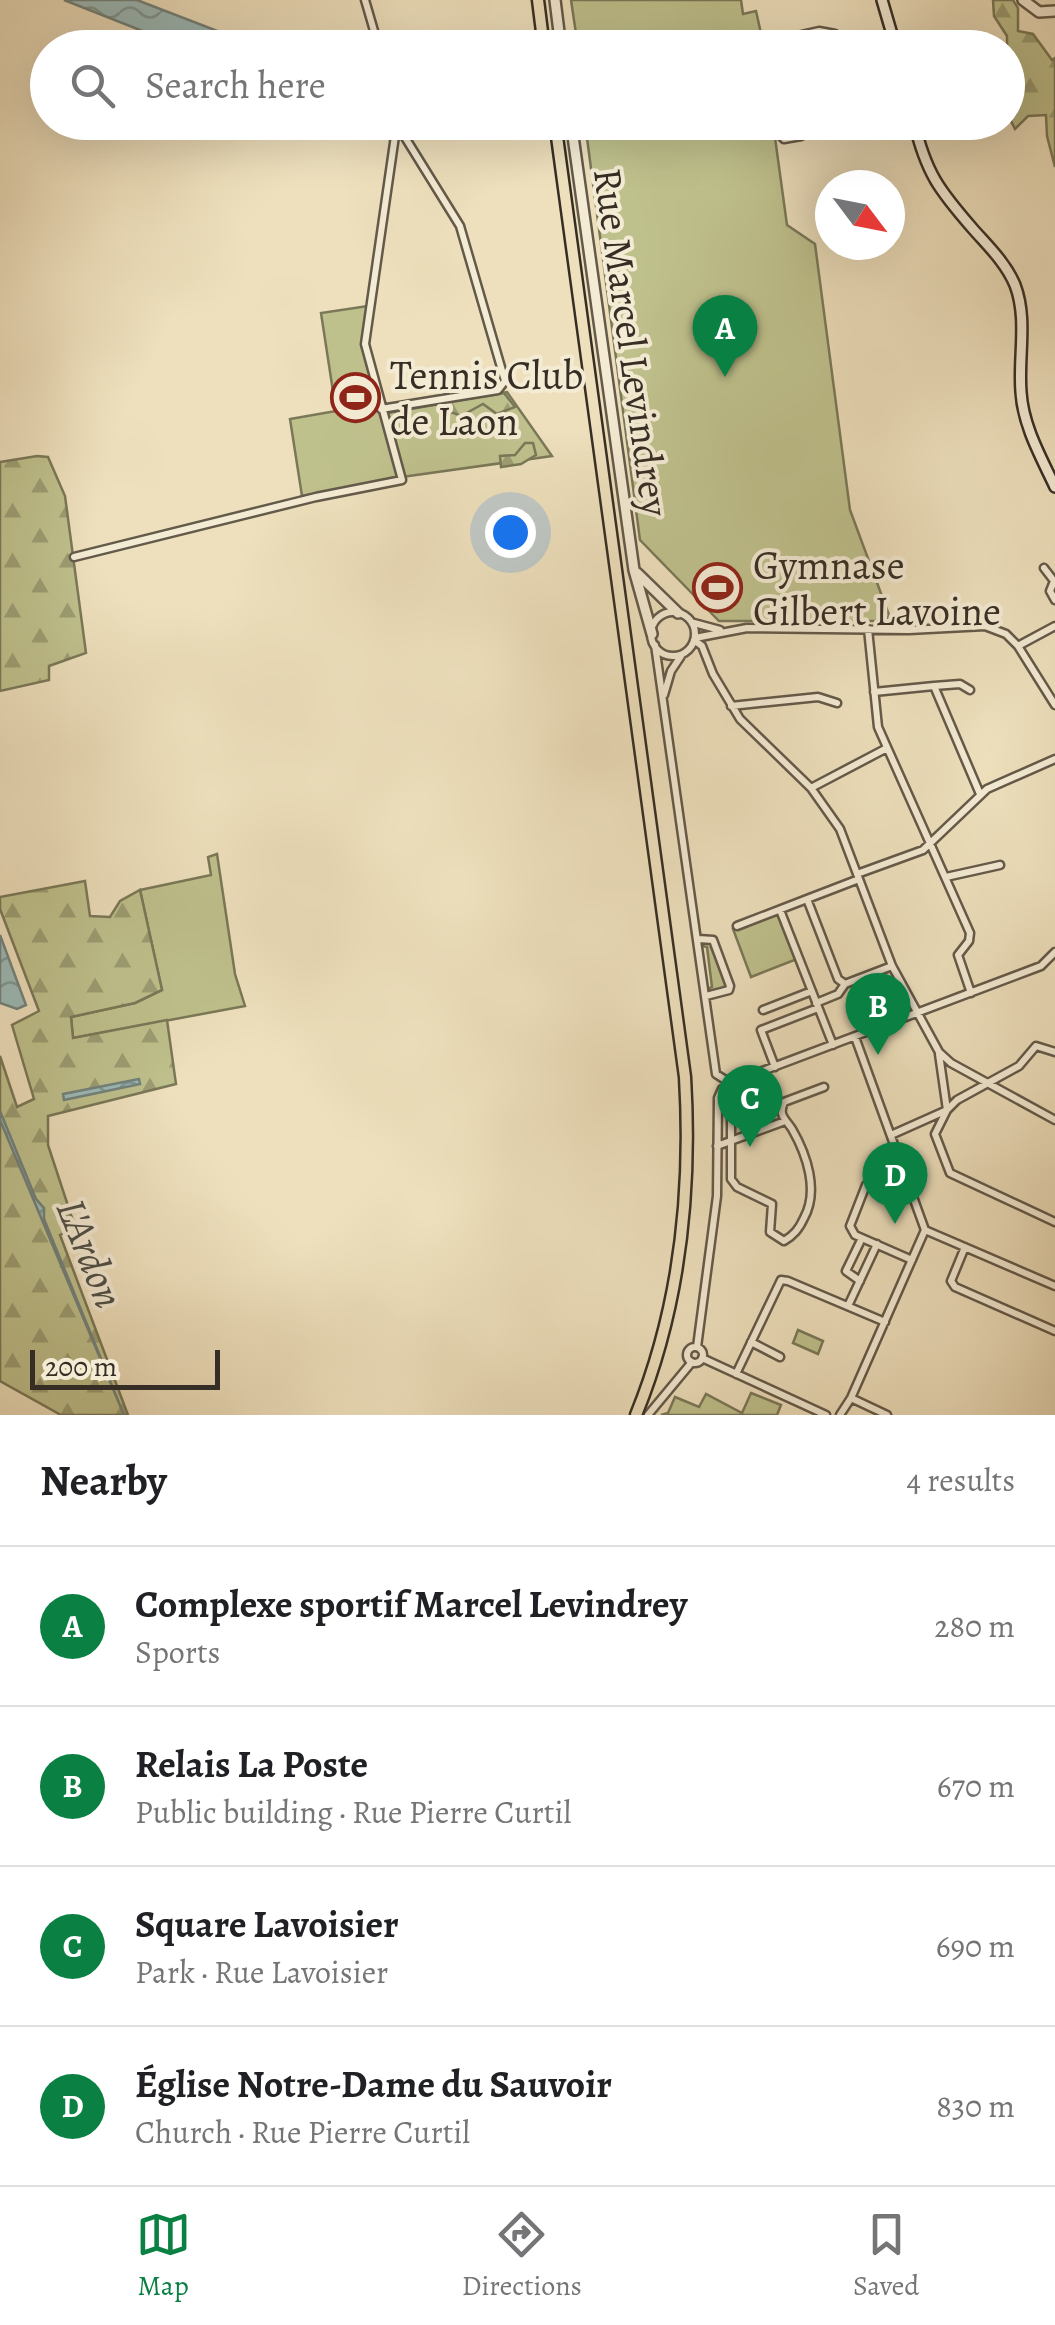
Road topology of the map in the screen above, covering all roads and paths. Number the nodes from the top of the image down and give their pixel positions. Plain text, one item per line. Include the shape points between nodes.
1 (365, 0) edge
2 (538, 0) edge
3 (555, 0) edge
4 (882, 0) edge
5 (1023, 0) edge
6 (1055, 11) edge
7 (374, 30) edge
8 (542, 30) edge
9 (559, 30) edge
10 (890, 30) edge
11 (395, 140) edge
12 (407, 140) edge
13 (556, 140) edge
14 (574, 140) edge
15 (918, 140) edge
16 (382, 409) junction
17 (1055, 487) edge
18 (74, 557) dead end
19 (1044, 568) dead end
20 (634, 570) junction
21 (1055, 600) edge
22 (678, 613) junction
23 (690, 620) junction
24 (1055, 626) edge
25 (868, 629) junction
26 (726, 630) junction
27 (713, 635) junction
28 (694, 639) junction
29 (653, 640) junction
30 (1018, 646) junction
31 (683, 654) junction
32 (708, 661) junction
33 (934, 686) junction
34 (970, 690) dead end
35 (874, 692) junction
36 (664, 696) junction
37 (1053, 700) edge
38 (838, 703) dead end
39 (731, 706) junction
40 (887, 748) junction
41 (1055, 759) edge
42 (811, 788) junction
43 (980, 794) junction
44 (929, 843) junction
45 (1000, 865) dead end
46 (858, 876) junction
47 (946, 877) junction
48 (807, 899) junction
49 (780, 910) junction
50 (738, 926) dead end
51 (699, 940) junction
52 (1055, 952) edge
53 (892, 966) junction
54 (845, 984) junction
55 (812, 992) junction
56 (970, 993) junction
57 (706, 996) junction
58 (817, 1005) junction
59 (763, 1010) dead end
60 (920, 1012) junction
61 (855, 1036) junction
62 (833, 1045) junction
63 (939, 1052) junction
64 (1055, 1052) edge
65 (775, 1067) junction
66 (988, 1082) junction
67 (731, 1083) junction
68 (824, 1087) dead end
69 (718, 1098) junction
70 (947, 1110) junction
71 (1055, 1120) edge
72 (785, 1122) junction
73 (890, 1134) junction
74 (731, 1142) junction
75 (717, 1146) junction
76 (904, 1171) junction
77 (1055, 1222) edge
78 (925, 1230) junction
79 (862, 1238) junction
80 (877, 1244) junction
81 (965, 1248) junction
82 (912, 1260) junction
83 (860, 1281) junction
84 (1055, 1286) edge
85 (848, 1306) junction
86 (884, 1322) junction
87 (1055, 1331) edge
88 (751, 1342) junction
89 (698, 1347) junction
90 (780, 1357) dead end
91 (702, 1358) junction
92 (692, 1362) junction
93 (736, 1374) junction
94 (850, 1398) junction
95 (636, 1415) edge
96 (648, 1415) edge
97 (826, 1415) edge
98 (840, 1415) edge
99 (887, 1415) edge

1 - 7 street
2 - 8 main road
3 - 9 street
4 - 10 street
5 - 6 street via 1039,12
11 - 16 street via 366,344
12 - 16 street via 460,226 505,381 498,390
13 - 95 main road via 686,1089 676,1280
14 - 20 street, Rue Marcel Levindrey
15 - 17 street via 942,192 1013,279 1020,298 1020,393
16 - 18 street via 402,480
19 - 21 street via 1054,581
20 - 22 street, Rue Marcel Levindrey
20 - 29 street, Rue Marcel Levindrey
22 - 23 street
22 - 29 street via 660,617
23 - 26 street
23 - 28 street
24 - 30 street
25 - 26 street
25 - 30 street via 985,626
25 - 35 street
26 - 27 street
27 - 28 street
27 - 32 street via 705,648
28 - 31 street
28 - 32 street
29 - 31 street via 664,654
29 - 36 street
30 - 37 street
31 - 32 street
31 - 36 street
32 - 39 street
33 - 34 street
33 - 35 street
33 - 43 street
35 - 40 street
36 - 51 street
38 - 39 street via 818,698
39 - 42 street
40 - 42 street
40 - 44 street
41 - 43 street
42 - 46 street via 840,830
43 - 44 street
44 - 46 street
44 - 47 street
45 - 47 street
46 - 48 street
46 - 53 street
47 - 56 street via 970,933 958,956
48 - 49 street
48 - 54 street
49 - 50 street
49 - 55 street
51 - 57 street
51 - 57 street via 713,940 730,986
52 - 56 street via 1042,966
53 - 54 street
53 - 60 street
54 - 58 street
55 - 58 street
55 - 59 street
56 - 60 street
57 - 67 street via 716,1074
58 - 62 street
58 - 65 street via 761,1030
60 - 61 street
60 - 63 street
61 - 62 street
61 - 73 street
62 - 65 street
63 - 66 street
63 - 70 street
64 - 66 street via 1036,1046 1018,1066
65 - 67 street
66 - 70 street
66 - 71 street
67 - 69 street
68 - 72 street via 784,1102
69 - 74 street via 730,1108
69 - 75 street
70 - 73 street
70 - 77 street via 934,1134 950,1173
72 - 74 street
72 - 74 street via 813,1186 810,1207 784,1241 770,1232 772,1204 731,1179
73 - 76 street
74 - 75 street
75 - 89 street
76 - 78 street
76 - 79 street via 864,1188 850,1226
78 - 81 street
78 - 82 street
79 - 80 street
79 - 83 street via 846,1271
80 - 82 street
80 - 83 street
81 - 84 street
81 - 87 street via 951,1281 955,1287
82 - 86 street
83 - 85 street
85 - 86 street
85 - 88 street via 781,1280
86 - 94 street
88 - 90 street
88 - 93 street
89 - 91 street
89 - 92 street via 687,1353
91 - 92 street
91 - 93 street
92 - 96 street
93 - 97 street
94 - 98 street
94 - 99 street

